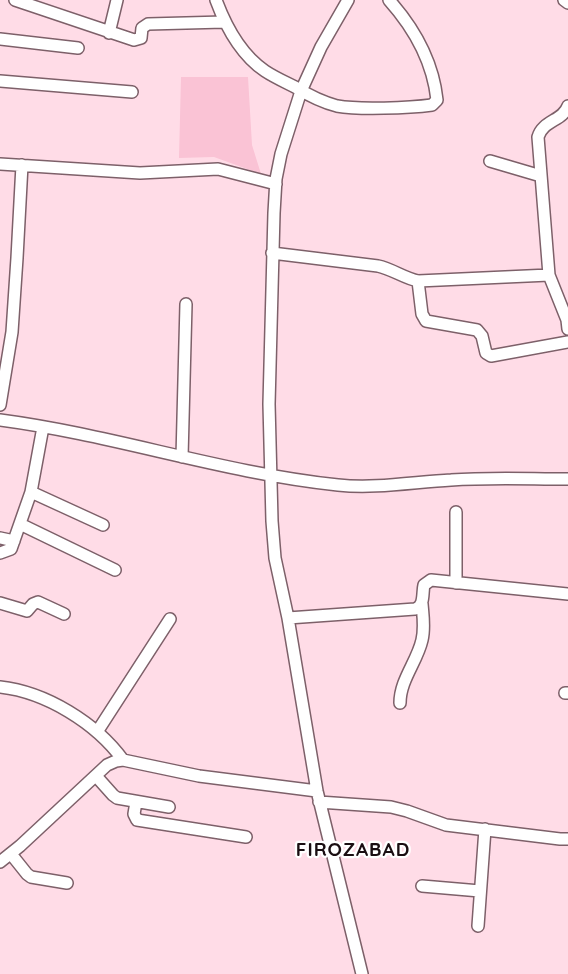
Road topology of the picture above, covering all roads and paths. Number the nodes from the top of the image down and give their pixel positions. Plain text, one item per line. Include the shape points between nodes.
1 (15, 0) edge
2 (117, 0) edge
3 (216, 0) edge
4 (348, 0) edge
5 (389, 0) edge
6 (564, 0) edge
7 (568, 3) edge
8 (37, 4) edge
9 (224, 22) junction
10 (109, 33) junction
11 (0, 39) edge
12 (78, 48) dead end
13 (0, 81) edge
14 (301, 91) junction
15 (132, 92) dead end
16 (568, 106) edge
17 (490, 161) dead end
18 (0, 164) edge
19 (22, 165) junction
20 (541, 176) junction
21 (276, 184) junction
22 (272, 253) junction
23 (549, 275) junction
24 (418, 282) junction
25 (186, 304) dead end
26 (568, 329) edge
27 (568, 342) edge
28 (0, 405) edge
29 (0, 420) edge
30 (43, 427) junction
31 (182, 457) junction
32 (271, 477) junction
33 (568, 479) edge
34 (31, 492) junction
35 (456, 512) dead end
36 (20, 524) junction
37 (103, 525) dead end
38 (0, 538) edge
39 (14, 541) junction
40 (0, 554) edge
41 (115, 570) dead end
42 (456, 583) junction
43 (568, 594) edge
44 (0, 603) edge
45 (422, 604) junction
46 (64, 614) dead end
47 (288, 618) junction
48 (170, 619) dead end
49 (0, 687) edge
50 (400, 703) dead end
51 (97, 732) junction
52 (123, 760) junction
53 (96, 776) junction
54 (318, 797) junction
55 (136, 802) junction
56 (169, 807) dead end
57 (485, 829) junction
58 (246, 837) dead end
59 (568, 839) edge
60 (3, 859) edge
61 (67, 883) dead end
62 (422, 886) dead end
63 (480, 891) junction
64 (478, 926) dead end
65 (362, 974) edge

1 - 8 street
2 - 10 street
3 - 9 street
4 - 14 street
5 - 14 street via 406,20 423,51 436,93 435,103 366,108 344,106
6 - 7 street
8 - 10 street
9 - 10 street via 148,24 142,28 138,40
9 - 14 street via 253,62
11 - 12 street
13 - 15 street
14 - 21 street via 283,147
16 - 20 street via 564,114 549,122 538,137
17 - 20 street
18 - 19 street
19 - 21 street via 140,174 218,169
19 - 28 street via 13,312
20 - 23 street
21 - 22 street
22 - 24 street via 378,266
22 - 32 street
23 - 24 street
23 - 26 street
24 - 27 street via 422,314 426,321 477,330 486,353 491,356
25 - 31 street
29 - 30 street
30 - 31 street
30 - 34 street
31 - 32 street
32 - 33 street via 352,486 498,477
32 - 47 street via 273,541
34 - 36 street
34 - 37 street
35 - 42 street
36 - 39 street
36 - 41 street
38 - 39 street
39 - 40 street via 11,549
42 - 43 street
42 - 45 street via 427,582 423,588
44 - 46 street via 27,611 38,602
45 - 47 street via 415,609
45 - 50 street via 422,641 402,688
47 - 54 street
48 - 51 street
49 - 51 street via 38,695
51 - 52 street
52 - 53 street via 107,765
52 - 54 street
53 - 55 street via 117,798
53 - 60 street
54 - 57 street via 407,810 446,824
54 - 65 street
55 - 56 street
55 - 58 street via 134,814 137,820
57 - 59 street
57 - 63 street
60 - 61 street via 31,877
62 - 63 street
63 - 64 street

